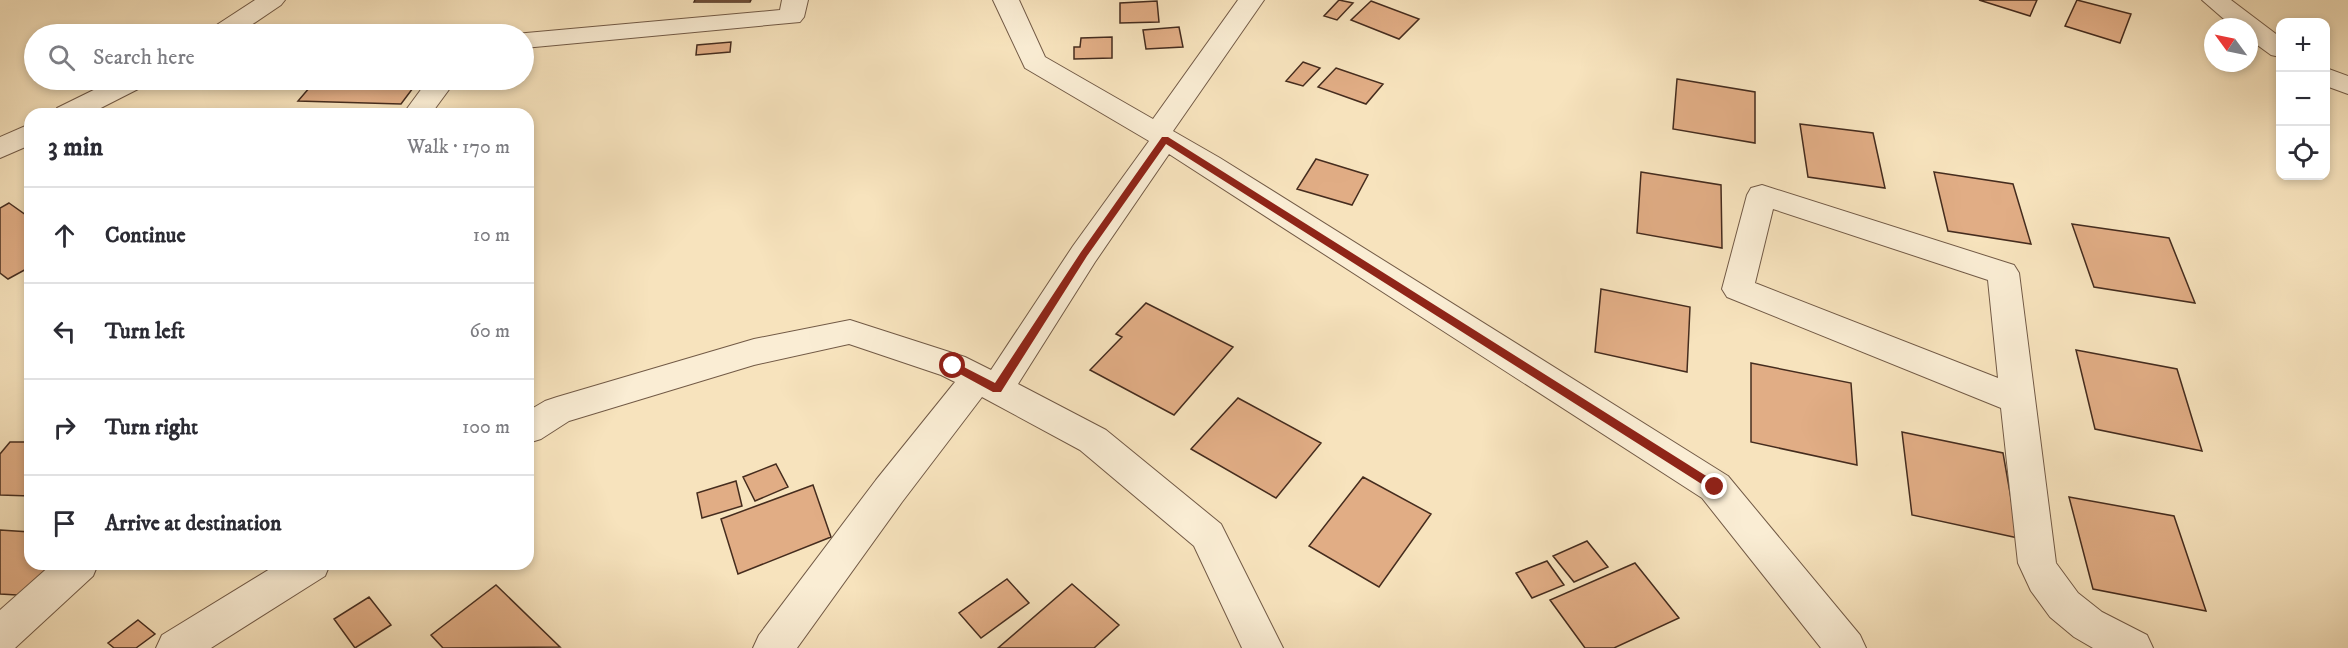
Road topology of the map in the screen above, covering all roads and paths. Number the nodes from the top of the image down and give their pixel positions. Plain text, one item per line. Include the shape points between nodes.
1 (272, 0) edge
2 (795, 0) edge
3 (1006, 0) edge
4 (1251, 0) edge
5 (2215, 0) edge
6 (2238, 18) edge
7 (236, 24) edge
8 (2258, 33) edge
9 (534, 39) edge
10 (2276, 46) edge
11 (2330, 78) edge
12 (2348, 86) edge
13 (115, 90) edge
14 (435, 90) edge
15 (79, 108) edge
16 (421, 108) edge
17 (24, 136) edge
18 (1161, 137) junction
19 (0, 149) edge
20 (987, 384) junction
21 (2018, 400) junction
22 (534, 425) edge
23 (72, 570) edge
24 (301, 570) edge
25 (0, 636) edge
26 (176, 648) edge
27 (773, 648) edge
28 (1263, 648) edge
29 (1846, 648) edge
30 (2133, 648) edge

1 - 7 street
2 - 9 street via 791,17
3 - 18 street via 1034,62
4 - 18 street
5 - 6 street
8 - 10 street
11 - 12 street
13 - 15 street
14 - 16 street
17 - 19 street
18 - 20 street via 1084,254
18 - 29 street via 1715,487
20 - 22 street via 953,366 850,332 754,352 557,411
20 - 27 street via 889,491
20 - 28 street via 1093,440 1208,535
21 - 21 street via 2003,273 1762,195 1738,289
21 - 30 street via 2037,563 2045,583 2076,616
23 - 25 street
24 - 26 street

